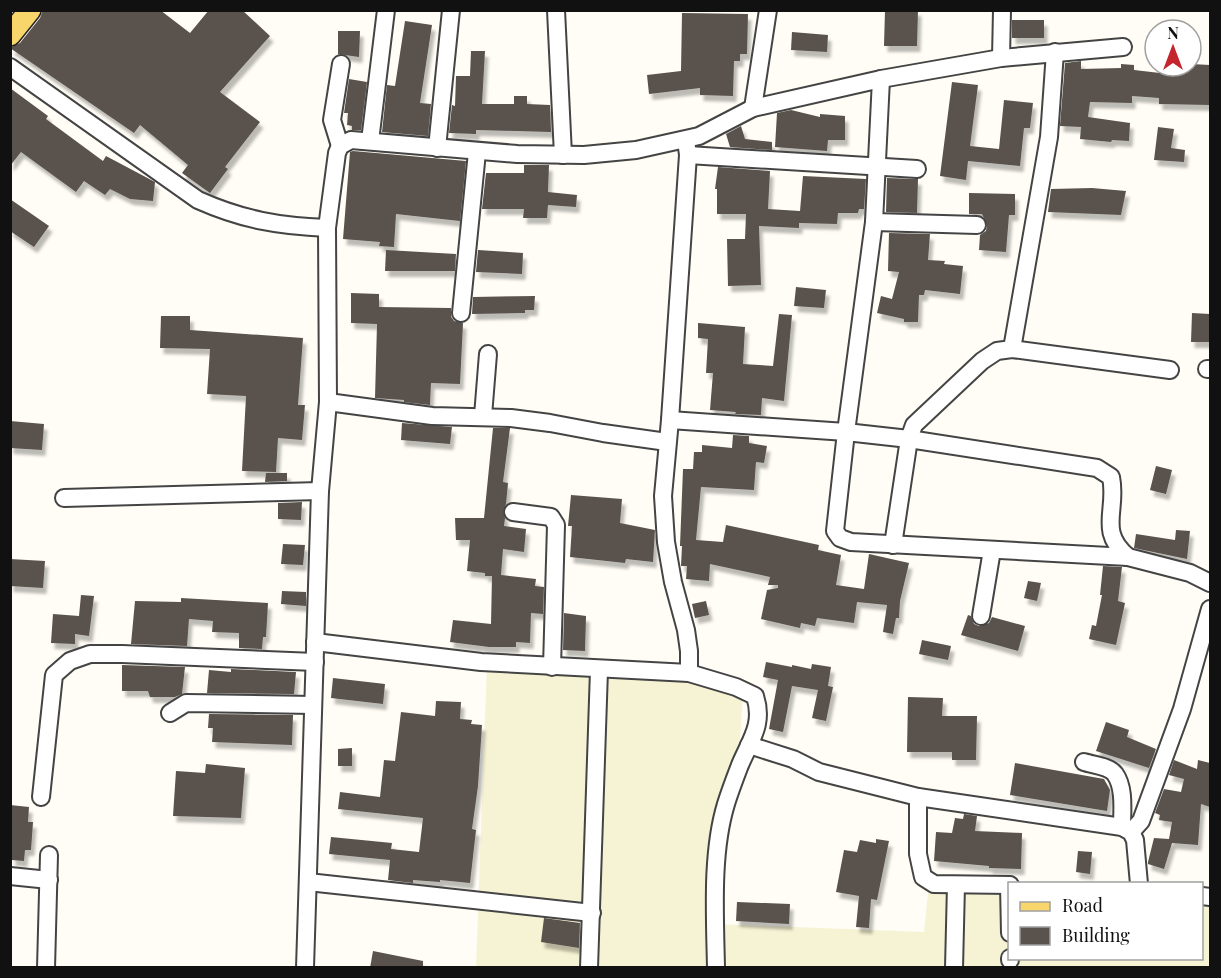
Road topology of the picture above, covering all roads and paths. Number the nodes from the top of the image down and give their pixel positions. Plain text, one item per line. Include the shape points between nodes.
1 (30, 10) edge
2 (386, 10) edge
3 (451, 10) edge
4 (556, 10) edge
5 (768, 10) edge
6 (1002, 10) edge
7 (10, 35) edge
8 (1123, 47) dead end
9 (1055, 52) junction
10 (1000, 58) junction
11 (341, 64) dead end
12 (10, 68) edge
13 (880, 80) junction
14 (753, 108) junction
15 (370, 141) junction
16 (340, 146) junction
17 (687, 147) junction
18 (437, 148) junction
19 (477, 152) junction
20 (563, 155) junction
21 (878, 167) junction
22 (917, 169) dead end
23 (874, 222) junction
24 (977, 225) dead end
25 (327, 228) junction
26 (461, 313) dead end
27 (1012, 349) junction
28 (488, 354) dead end
29 (1170, 370) dead end
30 (328, 402) junction
31 (483, 416) junction
32 (670, 420) junction
33 (846, 432) junction
34 (909, 439) junction
35 (667, 442) junction
36 (320, 492) junction
37 (64, 498) dead end
38 (513, 512) dead end
39 (893, 545) junction
40 (992, 550) junction
41 (1128, 557) junction
42 (1210, 583) edge
43 (1210, 609) edge
44 (981, 616) dead end
45 (315, 642) junction
46 (315, 662) junction
47 (552, 667) junction
48 (599, 670) junction
49 (689, 673) junction
50 (313, 705) junction
51 (171, 713) dead end
52 (749, 745) junction
53 (1084, 762) dead end
54 (41, 797) dead end
55 (918, 797) junction
56 (1127, 829) junction
57 (49, 855) dead end
58 (10, 876) edge
59 (49, 880) junction
60 (308, 882) junction
61 (1139, 882) edge
62 (956, 885) junction
63 (1008, 885) edge
64 (592, 913) junction
65 (46, 968) edge
66 (305, 968) edge
67 (589, 968) edge
68 (716, 968) edge
69 (954, 968) edge

1 - 7 main road
2 - 15 street
3 - 18 street
4 - 20 street
5 - 14 street
6 - 10 street
8 - 9 street
9 - 10 street
9 - 27 street via 1049,137
10 - 13 street
11 - 16 street via 332,120
12 - 25 street via 198,200 227,213 285,226
13 - 14 street
13 - 21 street
14 - 17 street via 699,135
15 - 16 street via 351,140
15 - 18 street
16 - 25 street
17 - 20 street
17 - 21 street
17 - 32 street
18 - 19 street
19 - 20 street
19 - 26 street
21 - 22 street
21 - 23 street
23 - 24 street
23 - 33 street
25 - 30 street
27 - 29 street
27 - 34 street via 997,351 982,361 914,425
28 - 31 street
30 - 31 street via 432,416
30 - 36 street
31 - 35 street
32 - 33 street
32 - 35 street
33 - 34 street
33 - 39 street via 835,531 851,542
34 - 39 street
34 - 41 street via 1097,468 1111,477 1111,533 1117,548
35 - 49 street via 663,496 666,542 686,630
36 - 37 street
36 - 45 street
38 - 47 street via 551,516 556,525
39 - 40 street
40 - 41 street
40 - 44 street
41 - 42 street via 1190,573
43 - 56 street via 1182,709 1141,821
45 - 46 street
45 - 47 street
46 - 50 street
46 - 54 street via 122,654 90,654 70,661 54,675
47 - 48 street
48 - 49 street
48 - 64 street
49 - 52 street via 755,696 760,711
50 - 51 street via 186,703
50 - 60 street
52 - 55 street via 819,772
52 - 68 street via 722,822
53 - 56 street via 1115,774
55 - 56 street
55 - 62 street via 918,854 923,877 934,884
56 - 61 street via 1135,840
57 - 59 street
58 - 59 street
59 - 65 street
60 - 64 street
60 - 66 street
62 - 63 street
62 - 69 street
64 - 67 street

